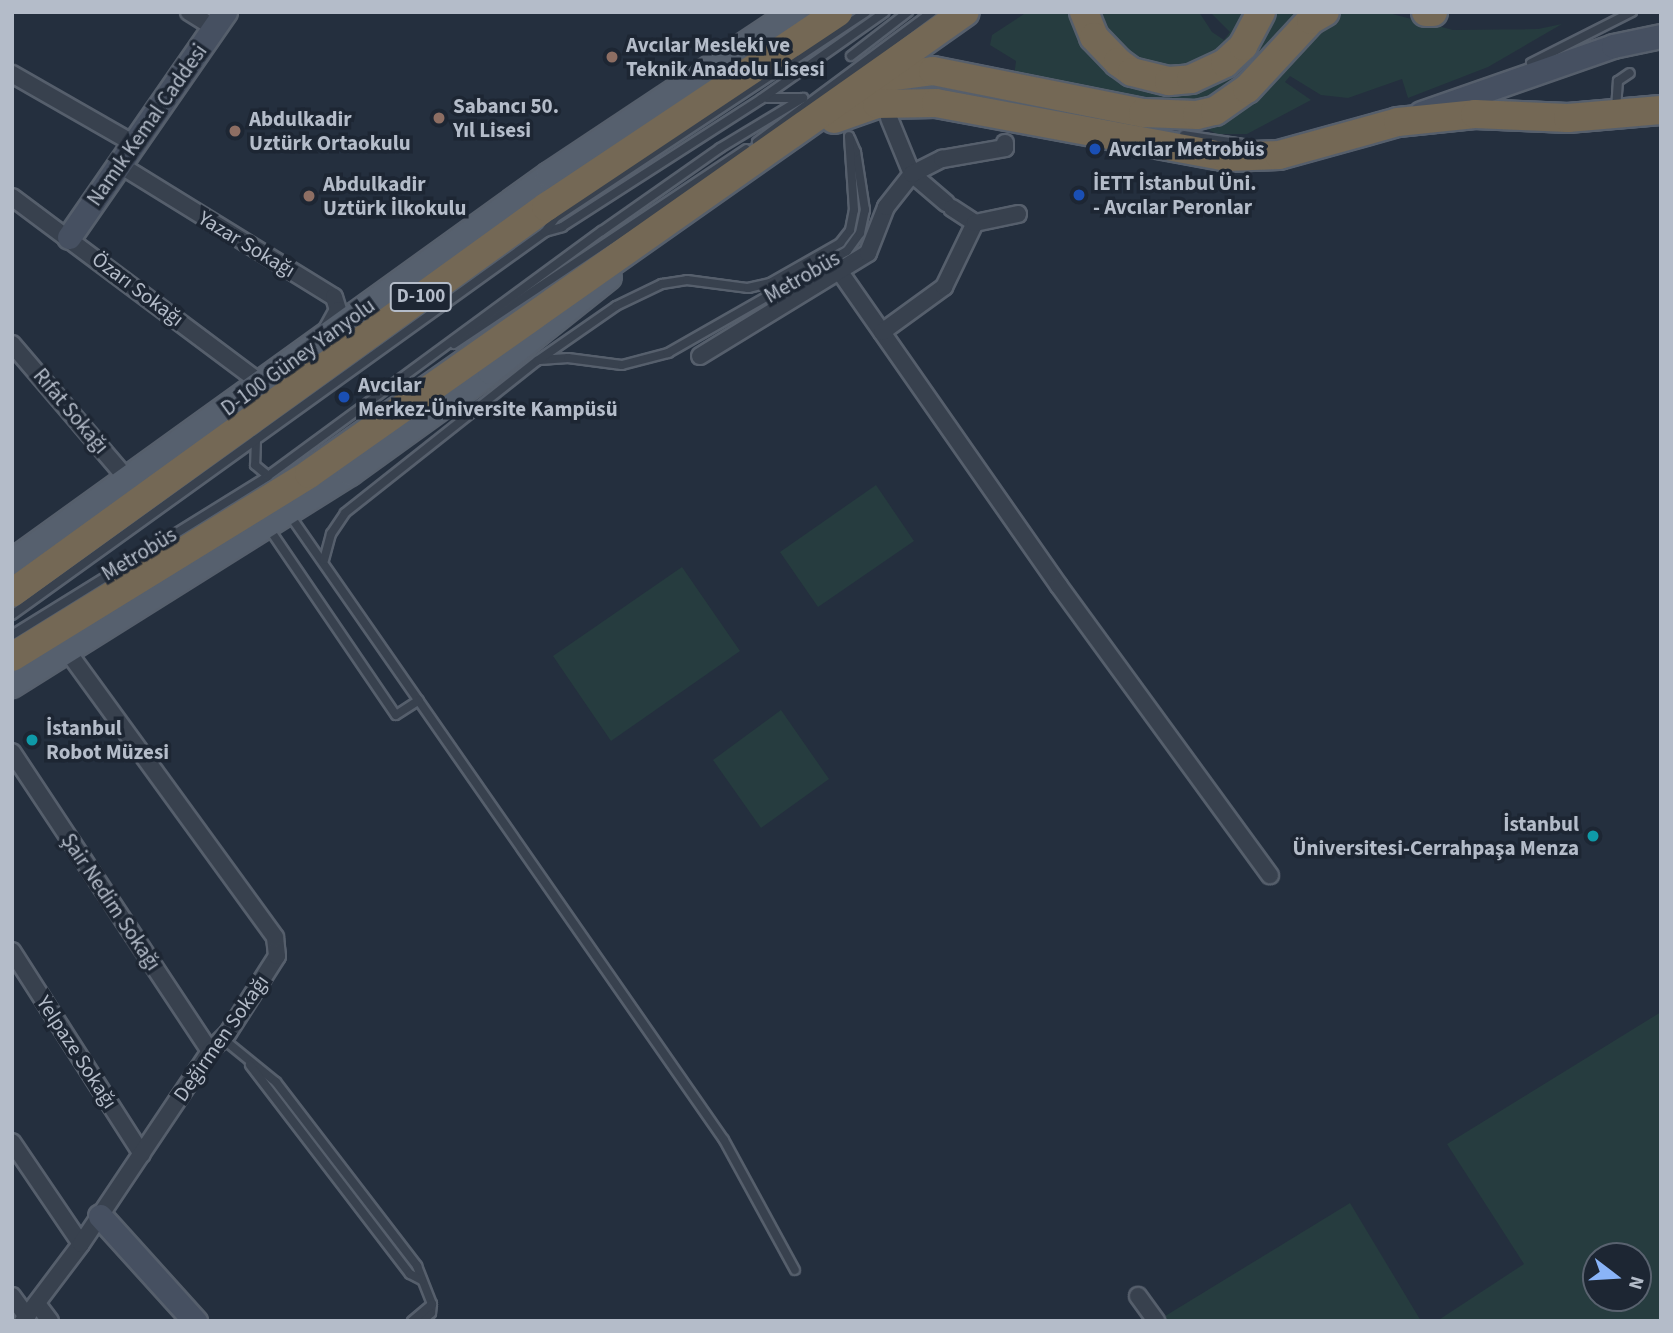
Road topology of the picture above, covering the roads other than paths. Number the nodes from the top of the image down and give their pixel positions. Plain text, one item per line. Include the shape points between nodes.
1 (188, 12) edge
2 (794, 12) edge
3 (866, 12) edge
4 (885, 12) edge
5 (908, 12) edge
6 (932, 12) edge
7 (965, 12) edge
8 (1084, 12) edge
9 (1261, 12) edge
10 (1325, 12) edge
11 (1426, 12) edge
12 (1433, 12) edge
13 (1632, 12) edge
14 (220, 20) edge
15 (847, 22) edge
16 (1661, 36) edge
17 (1630, 73) dead end
18 (12, 74) edge
19 (870, 80) junction
20 (761, 99) junction
21 (1661, 110) edge
22 (1402, 112) junction
23 (1617, 115) junction
24 (889, 118) dead end
25 (1176, 134) dead end
26 (1287, 141) dead end
27 (1005, 142) dead end
28 (1275, 143) dead end
29 (134, 144) junction
30 (783, 144) junction
31 (120, 165) junction
32 (912, 174) junction
33 (12, 197) edge
34 (1018, 214) dead end
35 (975, 223) junction
36 (657, 230) junction
37 (545, 232) junction
38 (69, 237) junction
39 (841, 272) junction
40 (882, 332) junction
41 (321, 340) junction
42 (16, 355) edge
43 (700, 356) dead end
44 (537, 361) junction
45 (397, 381) junction
46 (262, 384) junction
47 (256, 440) junction
48 (268, 476) junction
49 (128, 480) junction
50 (278, 520) junction
51 (324, 560) junction
52 (12, 562) edge
53 (12, 593) edge
54 (12, 615) edge
55 (12, 635) edge
56 (67, 651) junction
57 (12, 657) edge
58 (12, 685) edge
59 (419, 700) junction
60 (12, 752) edge
61 (1270, 875) dead end
62 (12, 951) edge
63 (223, 1039) junction
64 (210, 1051) junction
65 (242, 1054) junction
66 (12, 1142) edge
67 (142, 1154) junction
68 (100, 1216) junction
69 (81, 1244) junction
70 (795, 1270) dead end
71 (422, 1280) junction
72 (12, 1296) edge
73 (1138, 1296) dead end
74 (432, 1309) junction
75 (29, 1314) edge
76 (50, 1321) edge
77 (195, 1321) edge
78 (412, 1321) edge
79 (422, 1321) edge
80 (1156, 1321) edge

1 - 14 street
2 - 41 main road, D-100 Güney Yanyolu via 570,160
3 - 37 lane, Metrobüs via 555,218
4 - 15 lane, Metrobüs
5 - 15 lane via 850,56
6 - 45 lane, Metrobüs via 752,146
7 - 19 highway
8 - 9 highway via 1094,37 1118,62 1132,72 1169,81 1191,79 1225,63 1243,46
10 - 19 highway via 1311,20 1247,89 1214,111 1197,115 1143,113 933,71
11 - 12 highway
13 - 22 lane via 1542,59
14 - 29 street, Namık Kemal Caddesi
15 - 20 lane, Metrobüs
15 - 53 highway, D-100 via 546,207
16 - 22 street
17 - 23 lane via 1618,81
18 - 29 street
19 - 30 highway
20 - 37 lane, Metrobüs via 562,227
20 - 45 lane, Metrobüs via 778,94 803,98 709,156
21 - 23 highway
22 - 23 highway
22 - 26 lane
22 - 30 highway via 1258,157 1227,158 1147,137 915,101 857,108
24 - 32 street
25 - 28 lane via 1246,144
27 - 32 street via 1005,148 942,159
29 - 31 street, Namık Kemal Caddesi
30 - 36 highway
31 - 38 street, Namık Kemal Caddesi
31 - 41 street, Yazar Sokağı via 334,297 338,310
32 - 35 street
32 - 39 street via 886,207 868,253
33 - 38 street, Özarı Sokağı
34 - 35 street
35 - 40 street via 944,287
36 - 50 main road via 625,264 490,372
36 - 57 highway via 309,474
37 - 47 lane, Metrobüs
38 - 46 street, Özarı Sokağı
39 - 40 street
39 - 43 street
40 - 61 street
41 - 46 main road, D-100 Güney Yanyolu
42 - 49 street, Rıfat Sokağı
44 - 44 lane, Metrobüs via 568,358 622,365 667,353 848,251 860,233 865,210 849,136 854,210 850,230 840,243 769,283 748,288 687,280 662,284 617,306
44 - 51 lane, Metrobüs via 345,513 331,534
45 - 48 lane, Metrobüs
46 - 49 main road, D-100 Güney Yanyolu
47 - 48 lane via 255,465
47 - 54 lane, Metrobüs
48 - 55 lane, Metrobüs
49 - 52 main road, D-100 Güney Yanyolu
50 - 51 lane
50 - 56 main road
50 - 59 lane via 396,715
51 - 59 lane
56 - 58 main road
56 - 63 street, Değirmen Sokağı via 275,937 277,956
59 - 70 lane via 724,1140
60 - 64 street, Şair Nedim Sokağı
62 - 67 street, Yelpaze Sokağı
63 - 64 street, Değirmen Sokağı
63 - 65 lane
64 - 67 street, Değirmen Sokağı
65 - 71 lane via 284,1092 368,1198
65 - 71 lane via 410,1274
66 - 69 street
67 - 68 street, Değirmen Sokağı
68 - 69 street, Değirmen Sokağı
68 - 77 street
69 - 75 street, Değirmen Sokağı
71 - 74 lane
72 - 75 street
73 - 80 street
74 - 78 lane
74 - 79 lane
75 - 76 street

